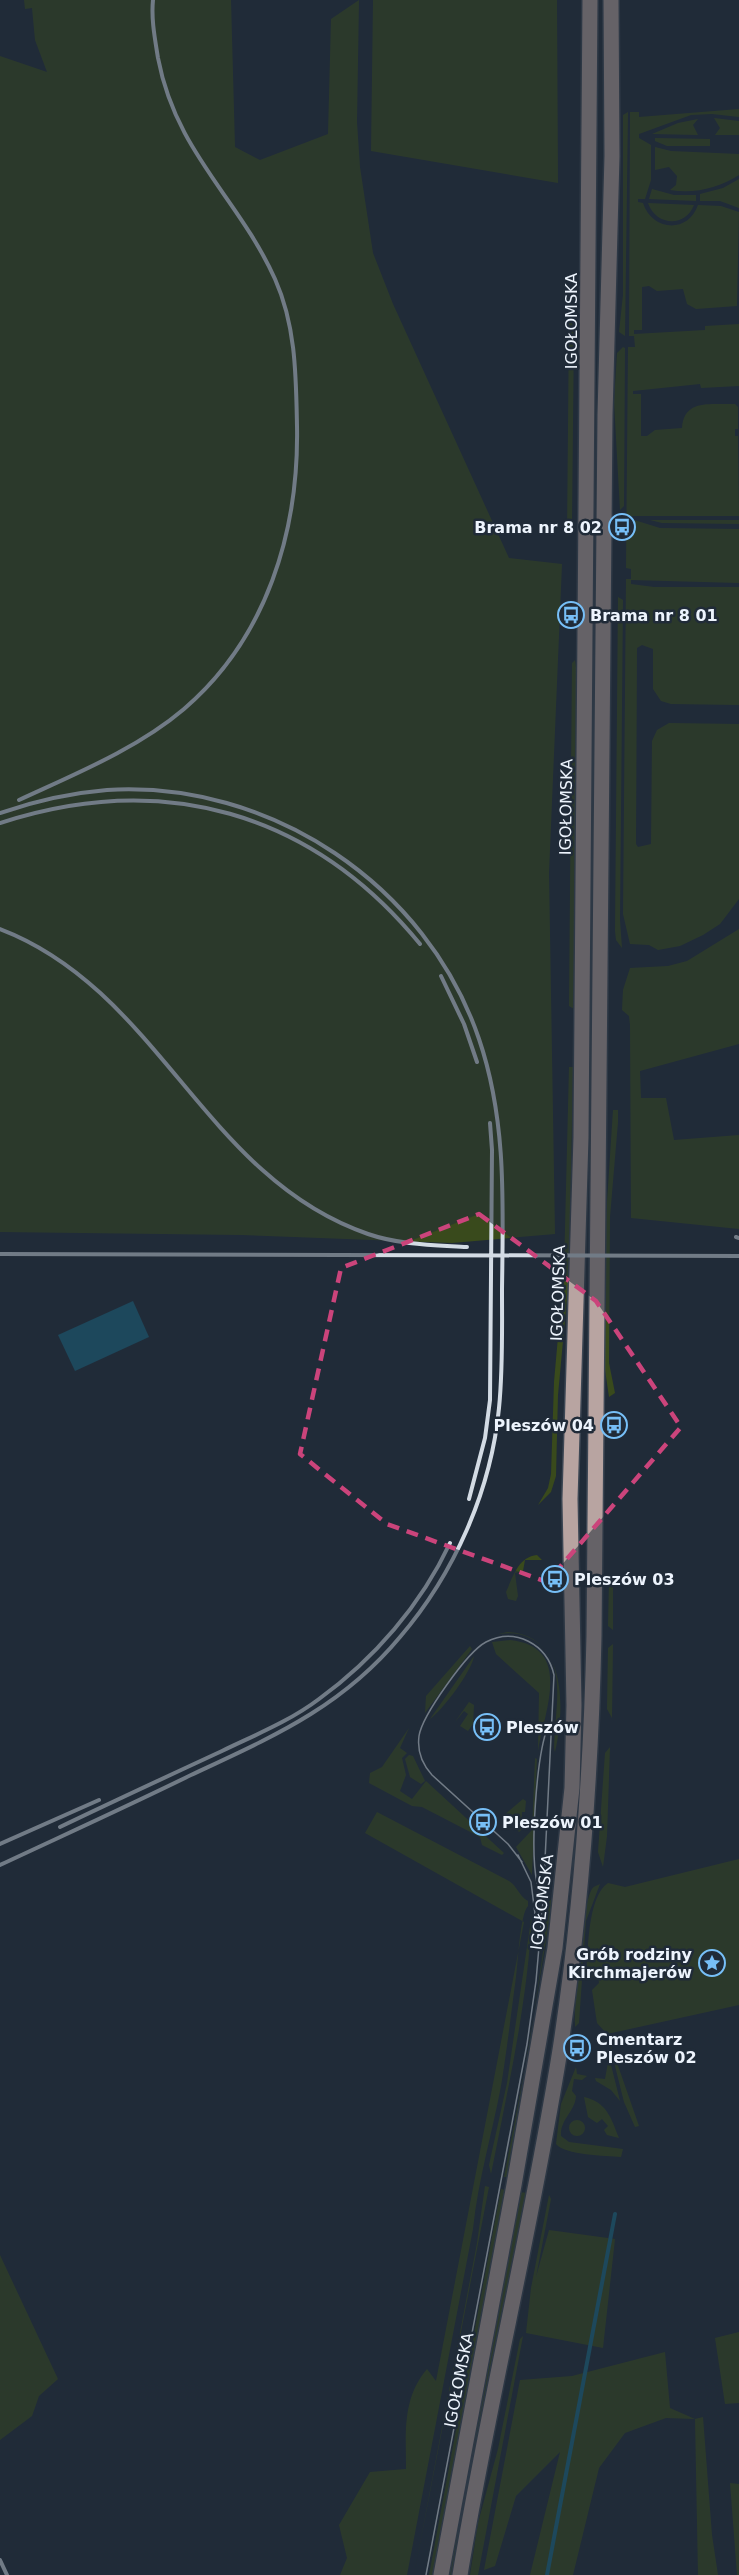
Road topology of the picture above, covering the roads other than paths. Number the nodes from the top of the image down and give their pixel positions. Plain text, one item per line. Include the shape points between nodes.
1 (590, 0) edge
2 (611, 0) edge
3 (441, 2575) edge
4 (460, 2575) edge

1 - 3 main road, IGOŁOMSKA via 582,1057 571,1455 574,1705 568,1839 556,1940 526,2114
2 - 4 main road via 593,1711 580,1891 560,2050

